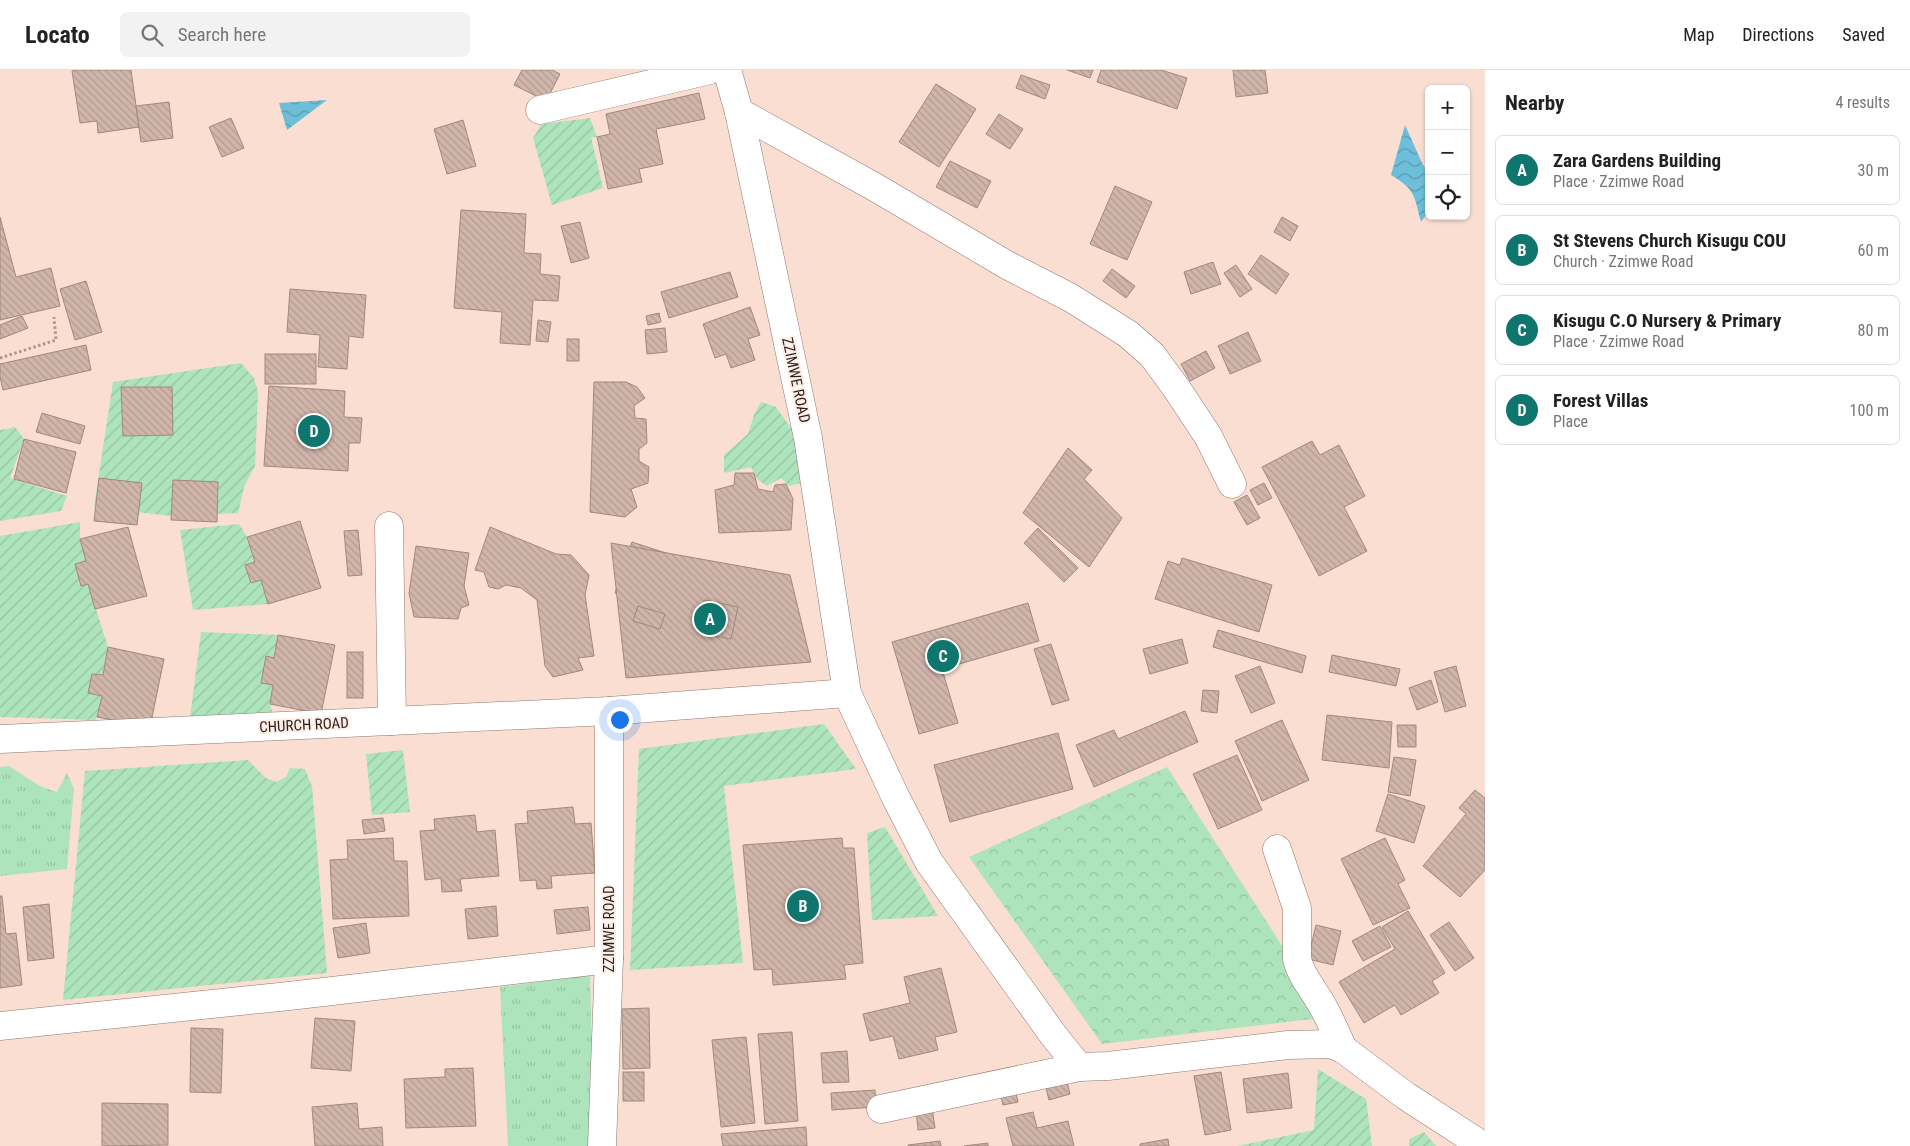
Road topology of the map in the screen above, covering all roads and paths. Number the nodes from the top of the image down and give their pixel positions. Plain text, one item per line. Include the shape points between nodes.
1 (710, 70) edge
2 (727, 70) edge
3 (540, 110) dead end
4 (739, 112) junction
5 (54, 317) dead end
6 (0, 358) edge
7 (1232, 484) dead end
8 (389, 526) dead end
9 (847, 694) junction
10 (609, 711) junction
11 (392, 721) junction
12 (0, 739) edge
13 (1277, 849) dead end
14 (609, 959) junction
15 (0, 1026) edge
16 (1343, 1049) junction
17 (1079, 1068) junction
18 (881, 1109) dead end
19 (602, 1146) edge
20 (1483, 1146) edge

1 - 3 street
2 - 4 street, ZZIMWE ROAD
4 - 7 street via 1071,298 1128,334 1152,355 1177,389 1208,436
4 - 9 street, ZZIMWE ROAD via 808,438
5 - 6 path via 56,340
8 - 11 street
9 - 10 street, CHURCH ROAD
9 - 17 street, ZZIMWE ROAD via 929,862
10 - 11 street, CHURCH ROAD
10 - 14 street, ZZIMWE ROAD
11 - 12 street, CHURCH ROAD
13 - 16 street via 1297,908 1299,966
14 - 15 street
14 - 19 street, ZZIMWE ROAD
16 - 17 street via 1320,1043 1288,1045
16 - 20 street via 1406,1096
17 - 18 street

